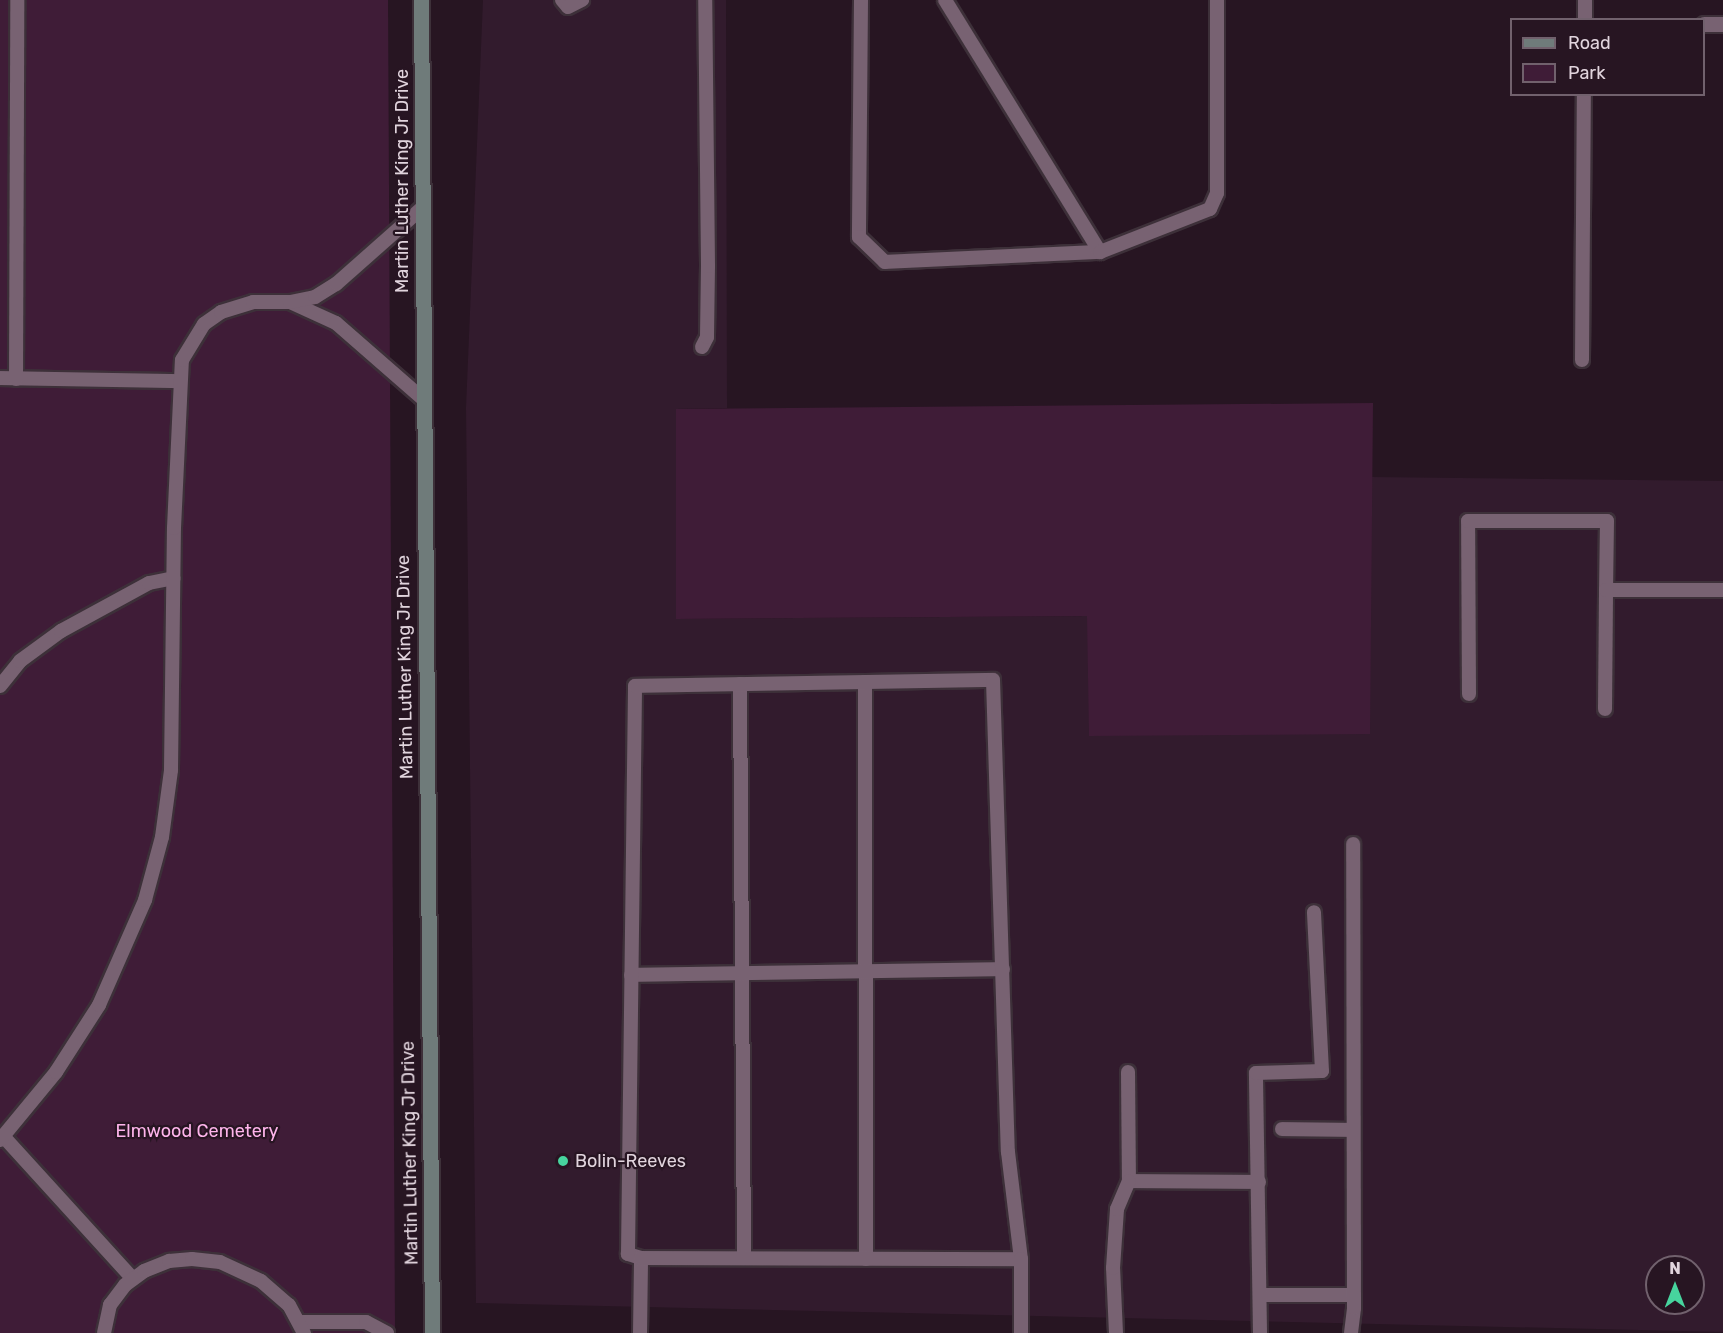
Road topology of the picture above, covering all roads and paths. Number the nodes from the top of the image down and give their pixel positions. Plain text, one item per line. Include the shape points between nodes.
1 (17, 0) edge
2 (421, 0) edge
3 (562, 0) edge
4 (582, 0) edge
5 (705, 0) edge
6 (861, 0) edge
7 (945, 0) edge
8 (1217, 0) edge
9 (1585, 0) edge
10 (1584, 18) edge
11 (1705, 24) edge
12 (1723, 24) edge
13 (1584, 96) edge
14 (422, 208) junction
15 (1100, 252) junction
16 (290, 302) junction
17 (702, 347) dead end
18 (1582, 360) dead end
19 (0, 378) edge
20 (16, 379) junction
21 (178, 381) junction
22 (422, 398) junction
23 (174, 578) junction
24 (1606, 590) junction
25 (1723, 590) edge
26 (865, 682) junction
27 (740, 684) junction
28 (0, 686) edge
29 (1469, 694) dead end
30 (1605, 709) dead end
31 (1353, 844) dead end
32 (1314, 912) dead end
33 (1003, 969) junction
34 (865, 972) junction
35 (742, 974) junction
36 (631, 975) junction
37 (1128, 1072) dead end
38 (1282, 1129) dead end
39 (1352, 1130) junction
40 (2, 1138) edge
41 (1129, 1181) junction
42 (1259, 1182) junction
43 (641, 1258) junction
44 (744, 1258) junction
45 (866, 1258) junction
46 (1021, 1258) junction
47 (133, 1279) junction
48 (1260, 1296) junction
49 (1354, 1296) junction
50 (302, 1327) edge
51 (104, 1333) edge
52 (387, 1333) edge
53 (432, 1333) edge
54 (640, 1333) edge
55 (1021, 1333) edge
56 (1116, 1333) edge
57 (1260, 1333) edge
58 (1351, 1333) edge

1 - 20 lane
2 - 14 main road, Martin Luther King Jr Drive
3 - 4 lane via 568,7
5 - 17 lane via 708,266 707,337
6 - 15 lane via 860,237 885,262
7 - 15 lane
8 - 15 lane via 1216,193 1210,209
9 - 10 lane
11 - 12 street
13 - 18 lane
14 - 16 lane via 336,284 315,297
14 - 22 main road, Martin Luther King Jr Drive
16 - 21 lane via 253,302 221,312 191,340
16 - 22 lane via 336,323
19 - 20 lane
20 - 21 lane
21 - 23 lane
22 - 53 main road, Martin Luther King Jr Drive
23 - 28 lane via 149,583 61,631 20,661
23 - 40 lane via 170,793 145,900 116,972 79,1039
24 - 25 lane
24 - 29 lane via 1607,521 1468,521
24 - 30 lane
26 - 27 lane
26 - 33 lane via 993,680
26 - 34 lane
27 - 35 lane
27 - 36 lane via 635,686
31 - 39 lane
32 - 42 lane via 1322,1071 1256,1073
33 - 34 lane
33 - 46 lane via 1008,1152
34 - 35 lane
34 - 45 lane
35 - 36 lane
35 - 44 lane
36 - 43 lane via 628,1254
37 - 41 lane
38 - 39 lane
39 - 49 lane
40 - 47 lane
41 - 42 lane
41 - 56 lane via 1117,1209 1113,1268
42 - 48 lane
43 - 44 lane
43 - 54 lane
44 - 45 lane
45 - 46 lane
46 - 55 lane
47 - 50 lane via 169,1261 192,1258 219,1262 261,1281 289,1305
47 - 51 lane via 110,1305
48 - 49 lane
48 - 57 lane
49 - 58 lane
50 - 52 lane via 366,1322

